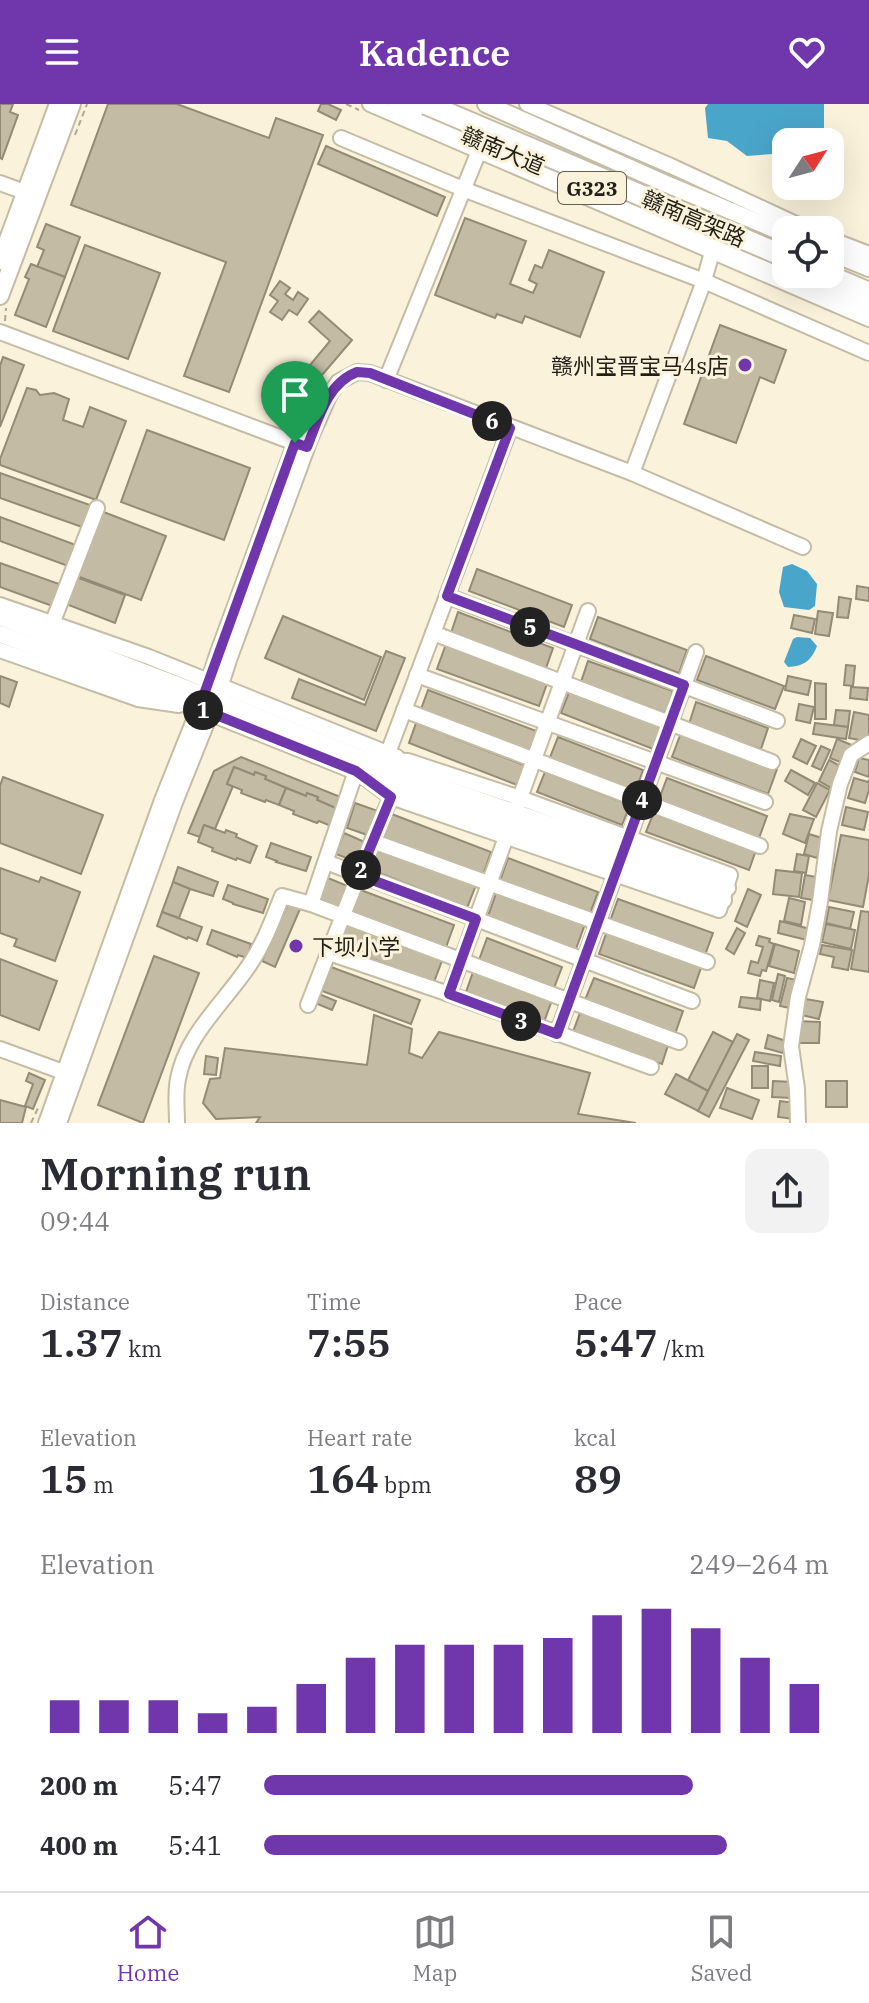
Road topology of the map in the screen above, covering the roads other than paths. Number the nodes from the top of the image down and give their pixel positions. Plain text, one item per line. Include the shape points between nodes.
1 (58, 104) edge
2 (72, 104) edge
3 (370, 104) edge
4 (397, 104) edge
5 (426, 104) edge
6 (457, 104) edge
7 (527, 104) edge
8 (490, 105) edge
9 (440, 134) joint
10 (341, 138) dead end
11 (481, 147) junction
12 (0, 183) edge
13 (664, 183) junction
14 (463, 189) junction
15 (31, 195) junction
16 (650, 212) junction
17 (779, 216) edge
18 (772, 226) edge
19 (772, 237) edge
20 (844, 244) edge
21 (712, 252) junction
22 (869, 254) edge
23 (844, 258) edge
24 (0, 261) edge
25 (772, 262) edge
26 (772, 262) edge
27 (844, 268) edge
28 (869, 268) edge
29 (869, 278) edge
30 (704, 281) junction
31 (844, 282) edge
32 (805, 288) edge
33 (828, 288) edge
34 (810, 293) junction
35 (869, 293) edge
36 (2, 303) edge
37 (869, 307) edge
38 (869, 319) edge
39 (3, 329) edge
40 (869, 353) edge
41 (386, 380) junction
42 (510, 428) junction
43 (301, 445) junction
44 (632, 473) junction
45 (97, 508) dead end
46 (803, 547) dead end
47 (447, 596) junction
48 (0, 605) edge
49 (588, 611) dead end
50 (0, 617) edge
51 (52, 624) junction
52 (433, 633) junction
53 (0, 634) edge
54 (576, 644) junction
55 (0, 650) edge
56 (696, 652) dead end
57 (417, 675) junction
58 (562, 682) junction
59 (684, 685) junction
60 (210, 697) junction
61 (404, 710) junction
62 (777, 721) dead end
63 (547, 722) junction
64 (670, 723) junction
65 (869, 743) edge
66 (385, 760) junction
67 (534, 760) junction
68 (656, 762) junction
69 (772, 762) dead end
70 (359, 765) junction
71 (391, 797) junction
72 (642, 801) junction
73 (765, 802) dead end
74 (513, 817) junction
75 (372, 841) junction
76 (760, 846) dead end
77 (622, 856) junction
78 (326, 862) junction
79 (359, 875) junction
80 (489, 883) junction
81 (725, 894) joint
82 (311, 904) junction
83 (344, 916) junction
84 (476, 919) junction
85 (598, 922) junction
86 (329, 953) junction
87 (461, 960) junction
88 (584, 960) junction
89 (707, 962) dead end
90 (449, 994) junction
91 (569, 1001) junction
92 (692, 1001) dead end
93 (308, 1005) dead end
94 (557, 1034) junction
95 (679, 1042) dead end
96 (0, 1049) edge
97 (651, 1067) dead end
98 (66, 1073) junction
99 (46, 1123) edge
100 (59, 1123) edge
101 (177, 1123) edge
102 (798, 1123) edge

1 - 15 main road
2 - 15 main road
3 - 9 street
4 - 11 main road, 赣南大道 / G323
5 - 25 highway, 赣南高架路, bridge
6 - 19 highway, 赣南高架路
7 - 17 street
8 - 13 main road, 赣南大道 / G323
9 - 11 main road
10 - 14 street
11 - 14 street
11 - 16 main road, 赣南大道 / G323
11 - 21 street
12 - 15 street
13 - 16 main road
13 - 18 main road, 赣南大道 / G323
14 - 30 street
14 - 41 street
15 - 24 main road
15 - 36 main road
16 - 26 main road, 赣南大道 / G323
20 - 22 street
21 - 30 street
21 - 34 street
23 - 28 main road
27 - 29 highway
30 - 40 street
30 - 44 street
31 - 35 highway
32 - 34 main road
33 - 37 main road, 赣南大道 / G323
34 - 38 street
39 - 43 street
41 - 42 street
41 - 43 street via 357,372 338,382
42 - 44 street
42 - 47 street
43 - 60 street
44 - 46 street
45 - 51 street
47 - 52 street
47 - 54 street
48 - 51 street
49 - 54 street
50 - 60 main road
51 - 60 street via 149,657
52 - 57 street
52 - 58 street
53 - 60 main road
54 - 58 street
54 - 59 street
55 - 60 street via 138,699
56 - 59 street
57 - 61 street
57 - 63 street
58 - 63 street
58 - 64 street
59 - 62 street
59 - 64 street
60 - 66 street
60 - 70 main road
60 - 98 street via 162,800
60 - 100 street
61 - 66 street
61 - 67 street
63 - 67 street
63 - 68 street
64 - 68 street
64 - 69 street
65 - 102 street via 851,755 829,831 791,1046
66 - 70 main road
66 - 74 main road
66 - 74 street via 408,761
67 - 72 street
67 - 74 street
68 - 72 street
68 - 73 street
70 - 71 street
70 - 74 main road
70 - 78 street
71 - 74 street
71 - 75 street
72 - 76 street
72 - 77 street
74 - 77 main road
74 - 77 street
74 - 80 street
75 - 79 street
75 - 80 street
77 - 81 main road
77 - 81 street
77 - 85 street
78 - 79 street
78 - 82 street
79 - 83 street
79 - 84 street
80 - 84 street
80 - 85 street
82 - 83 street
82 - 101 street via 282,896 250,964 191,1046 177,1080
83 - 86 street
83 - 87 street
84 - 87 street
84 - 88 street
85 - 88 street
85 - 89 street
86 - 90 street
86 - 93 street
87 - 90 street
87 - 91 street
88 - 91 street
88 - 92 street
90 - 94 street
91 - 94 street
91 - 95 street
94 - 97 street
96 - 98 street
98 - 99 street

